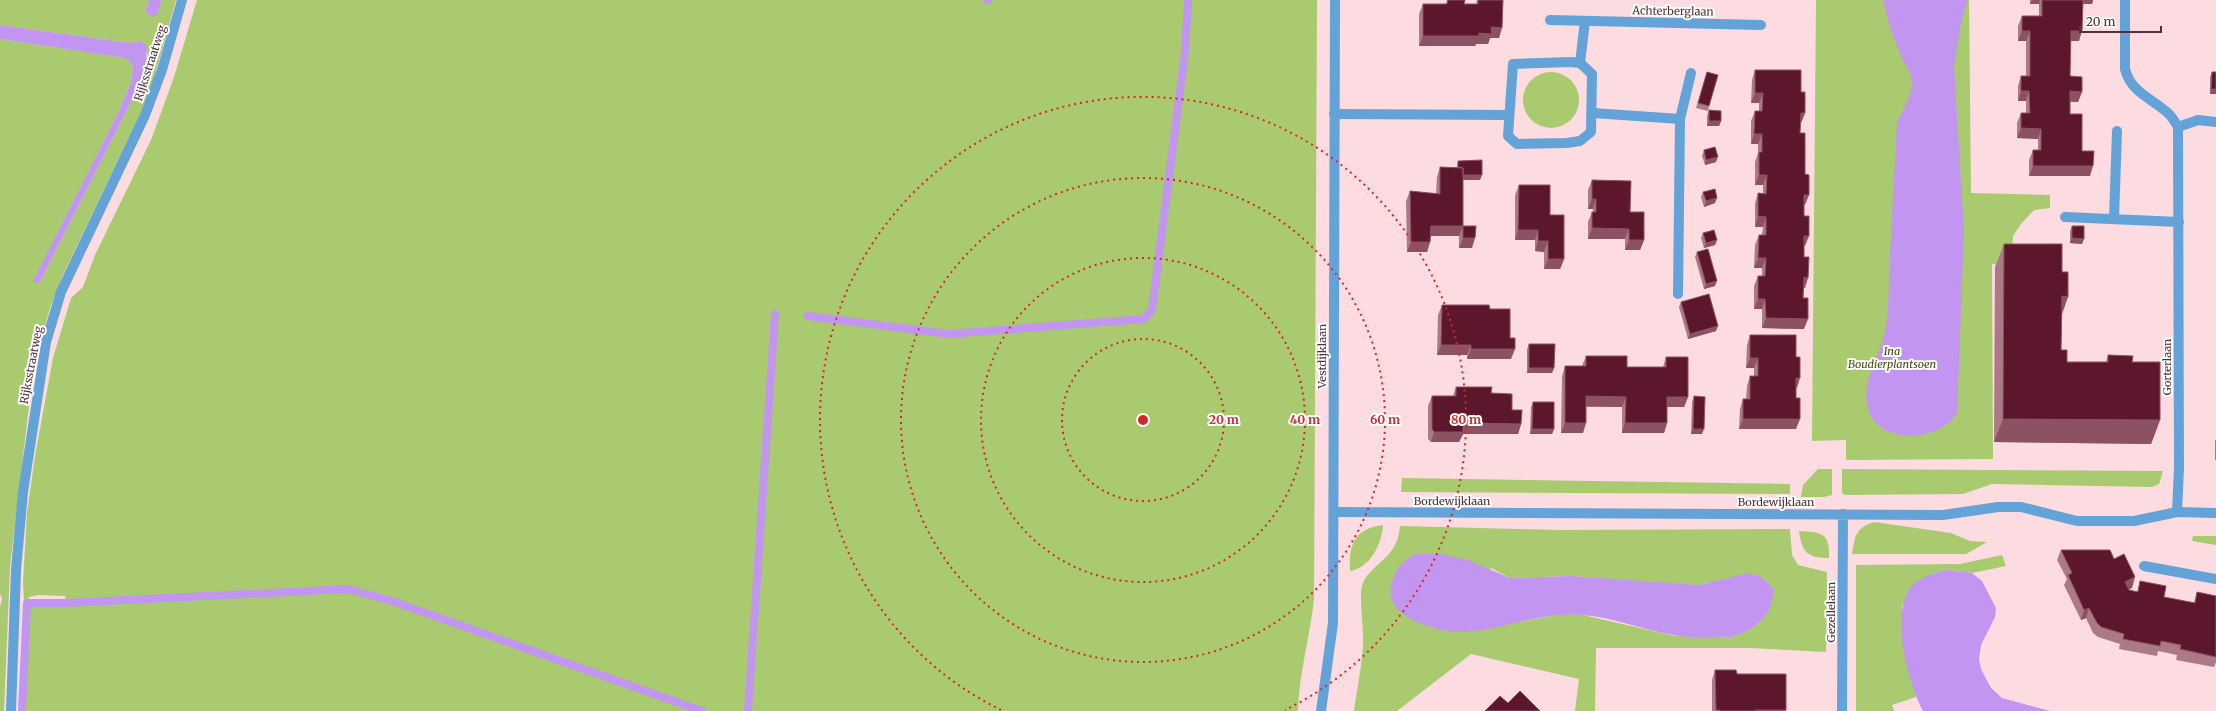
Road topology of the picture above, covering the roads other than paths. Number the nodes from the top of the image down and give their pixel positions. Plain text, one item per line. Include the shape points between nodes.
1 (182, 0) edge
2 (1335, 0) edge
3 (2125, 0) edge
4 (1550, 20) dead end
5 (1585, 21) junction
6 (1761, 25) dead end
7 (1580, 63) junction
8 (1691, 73) dead end
9 (1334, 114) junction
10 (1593, 114) junction
11 (1509, 115) junction
12 (1680, 119) junction
13 (2216, 122) edge
14 (2178, 126) junction
15 (2117, 131) dead end
16 (2065, 217) dead end
17 (2114, 219) junction
18 (2179, 222) junction
19 (1678, 294) dead end
20 (1334, 512) junction
21 (2177, 512) junction
22 (2216, 513) edge
23 (1843, 514) junction
24 (2144, 566) dead end
25 (2216, 579) edge
26 (11, 711) edge
27 (1321, 711) edge
28 (1842, 711) edge

1 - 26 street, Rijksstraatweg via 162,70 145,115 61,292 46,342 23,492 16,570
2 - 9 street, Vestdijklaan
3 - 14 street via 2125,69 2128,80 2136,90 2169,114
4 - 5 street, Achterberglaan
5 - 6 street, Achterberglaan
5 - 7 street
7 - 10 street via 1592,74
7 - 11 street via 1513,64
8 - 12 street
9 - 11 street
9 - 20 street, Vestdijklaan
10 - 11 street via 1591,132 1580,141 1517,144 1508,136
10 - 12 street
12 - 19 street
13 - 14 street via 2198,120
14 - 18 street, Gorterlaan
15 - 17 street
16 - 17 street
17 - 18 street
18 - 21 street, Gorterlaan
20 - 23 street, Bordewijklaan
20 - 27 street, Vestdijklaan via 1333,623
21 - 22 street, Bordewijklaan
21 - 23 street, Bordewijklaan via 2134,522 2077,521 2014,507 1943,515
23 - 28 street, Gezellelaan
24 - 25 street

